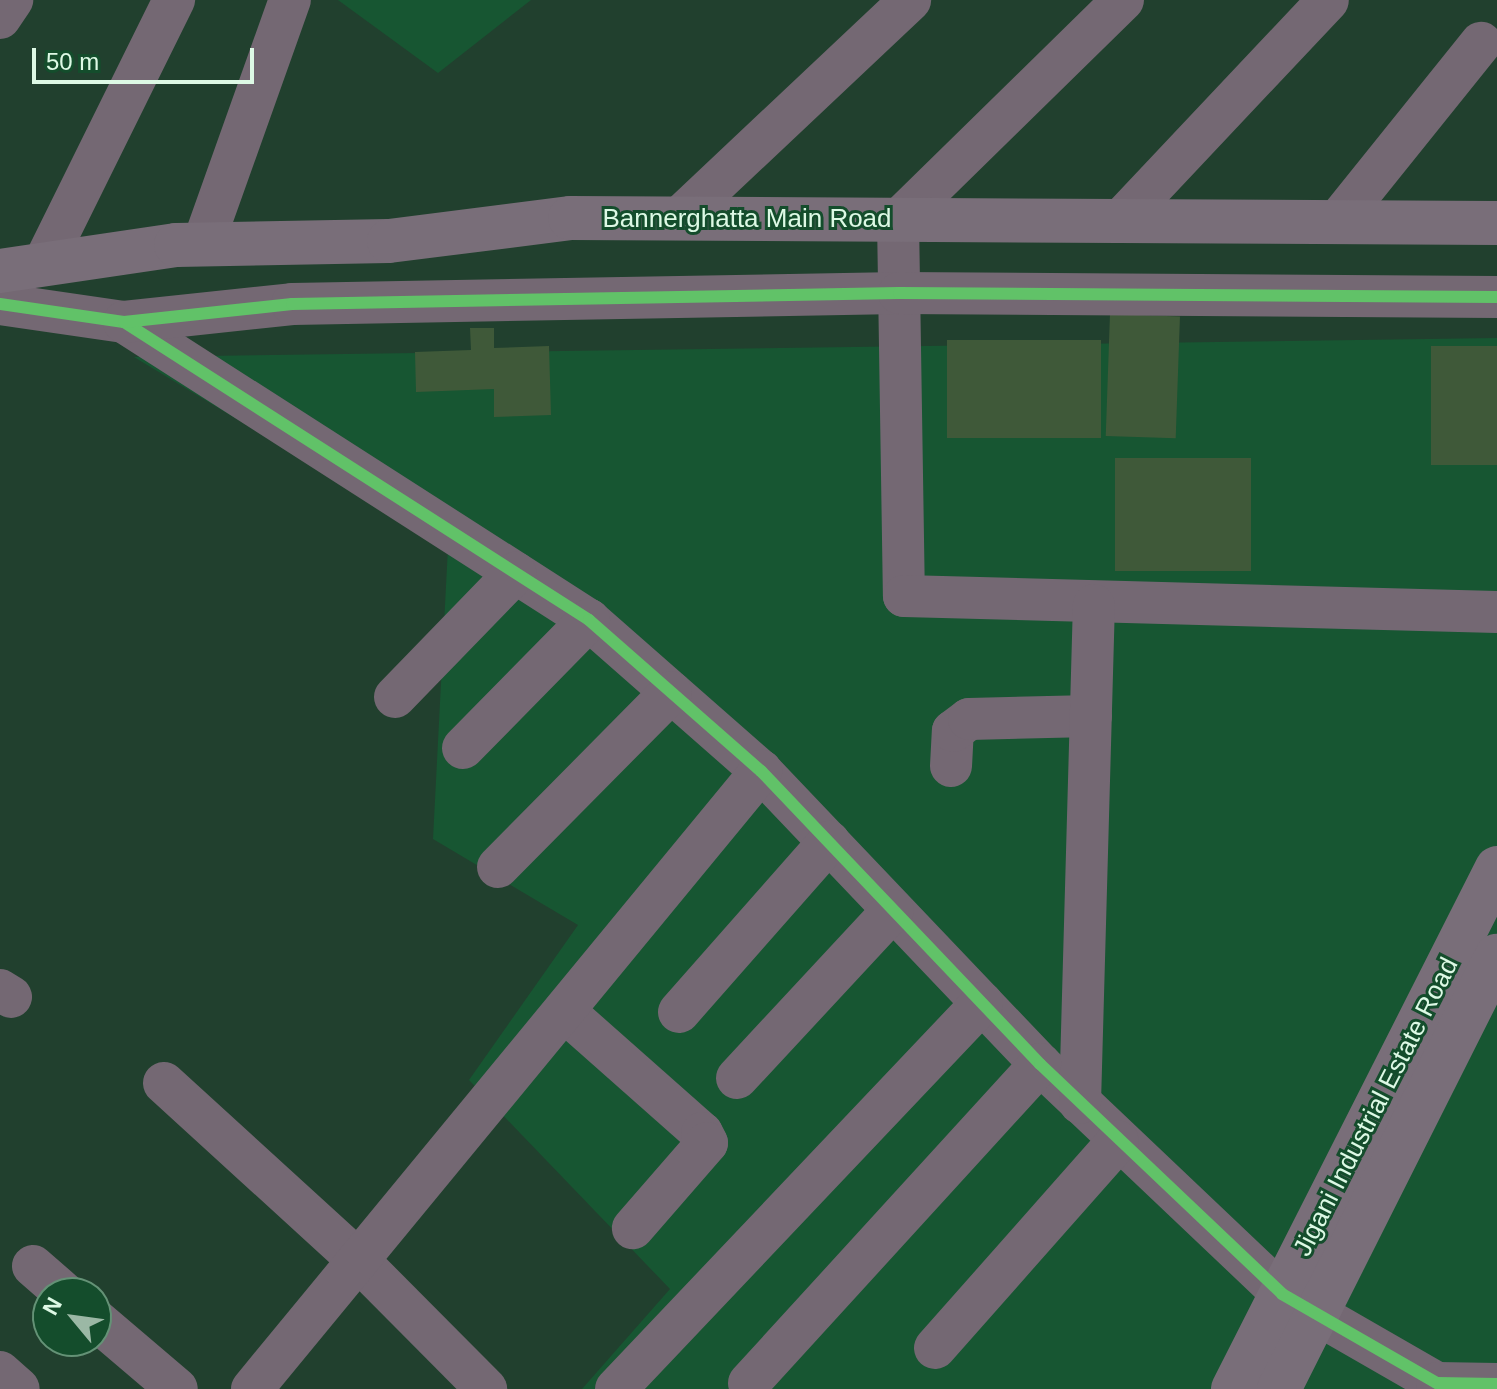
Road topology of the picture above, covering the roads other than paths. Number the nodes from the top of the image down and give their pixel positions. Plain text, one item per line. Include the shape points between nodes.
1 (12, 0) edge
2 (174, 0) edge
3 (290, 0) edge
4 (910, 0) edge
5 (1123, 0) edge
6 (1328, 0) edge
7 (0, 18) edge
8 (1481, 43) dead end
9 (678, 219) junction
10 (898, 220) junction
11 (1120, 221) junction
12 (1337, 222) junction
13 (1497, 223) edge
14 (289, 243) junction
15 (203, 244) junction
16 (43, 265) junction
17 (0, 271) edge
18 (899, 293) junction
19 (1497, 297) edge
20 (0, 304) edge
21 (292, 304) junction
22 (124, 322) junction
23 (515, 573) junction
24 (1094, 605) junction
25 (1497, 612) edge
26 (589, 620) junction
27 (671, 692) junction
28 (395, 697) dead end
29 (1091, 716) junction
30 (463, 748) dead end
31 (951, 766) dead end
32 (761, 771) junction
33 (829, 842) junction
34 (498, 867) dead end
35 (1497, 868) edge
36 (893, 910) junction
37 (1497, 956) edge
38 (982, 1003) junction
39 (564, 1011) junction
40 (679, 1012) dead end
41 (1040, 1064) junction
42 (737, 1078) dead end
43 (164, 1083) dead end
44 (1080, 1103) junction
45 (1118, 1141) junction
46 (633, 1228) dead end
47 (358, 1260) junction
48 (33, 1266) dead end
49 (46, 1277) edge
50 (1299, 1304) junction
51 (112, 1334) edge
52 (935, 1348) dead end
53 (0, 1372) edge
54 (749, 1383) dead end
55 (1487, 1386) edge
56 (19, 1389) edge
57 (177, 1389) edge
58 (252, 1389) edge
59 (486, 1389) edge
60 (616, 1389) edge
61 (1233, 1389) edge
62 (1279, 1389) edge

1 - 7 street
2 - 16 street
3 - 15 street
4 - 9 street
5 - 10 street
6 - 11 street
8 - 12 street
9 - 10 main road, Bannerghatta Main Road
9 - 14 main road, Bannerghatta Main Road via 570,218 389,241
10 - 11 main road, Bannerghatta Main Road
10 - 18 street
11 - 12 main road, Bannerghatta Main Road
12 - 13 main road, Bannerghatta Main Road
14 - 15 main road, Bannerghatta Main Road
14 - 21 street
15 - 16 main road, Bannerghatta Main Road
16 - 17 main road, Bannerghatta Main Road
18 - 19 street
18 - 21 street
18 - 24 street via 904,596
20 - 22 street
21 - 22 street
22 - 23 street
23 - 26 street
23 - 28 street
24 - 25 street
24 - 29 street
26 - 27 street
26 - 30 street
27 - 32 street
27 - 34 street
29 - 31 street via 969,719 953,731
29 - 44 street
32 - 33 street
32 - 39 street
33 - 36 street
33 - 40 street
35 - 50 main road, Jigani Industrial Estate Road
36 - 38 street
36 - 42 street
37 - 50 main road, Jigani Industrial Estate Road
38 - 41 street
38 - 60 street
39 - 46 street via 707,1143
39 - 47 street
41 - 44 street
41 - 54 street
43 - 47 street
44 - 45 street
45 - 50 street
45 - 52 street
47 - 58 street
47 - 59 street
48 - 49 street
50 - 55 street via 1437,1383
50 - 61 main road, Jigani Industrial Estate Road
50 - 62 main road, Jigani Industrial Estate Road
51 - 57 street
53 - 56 street

